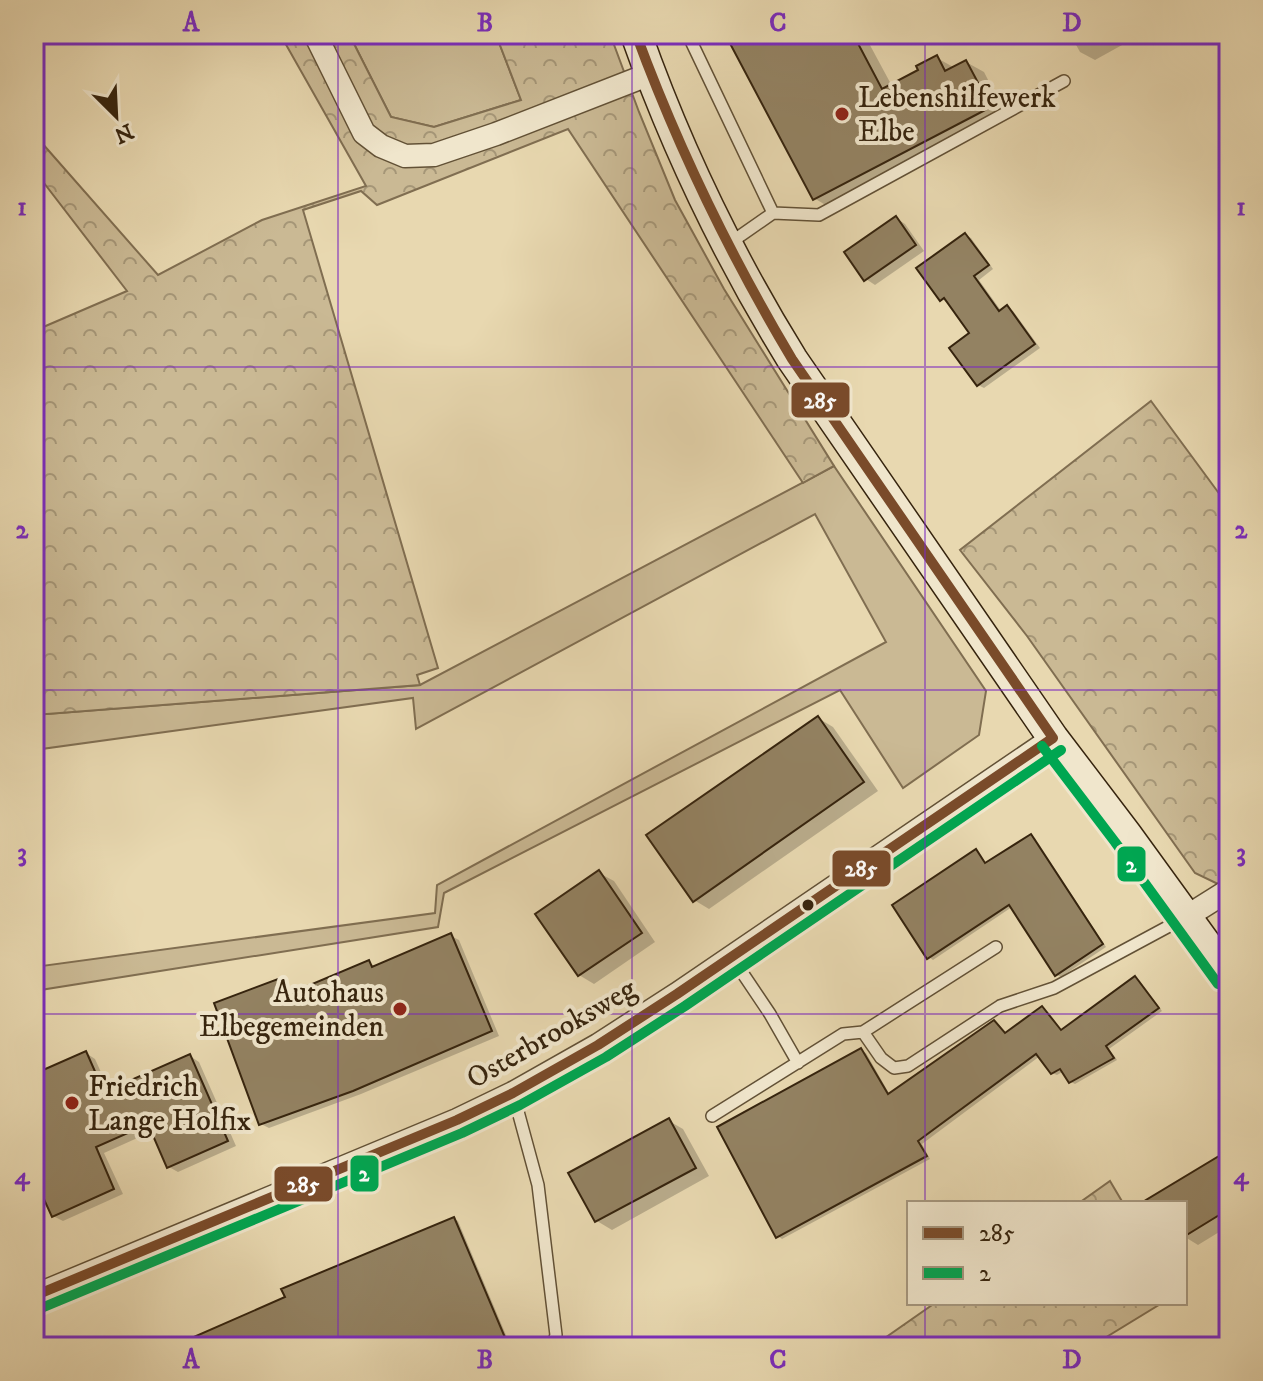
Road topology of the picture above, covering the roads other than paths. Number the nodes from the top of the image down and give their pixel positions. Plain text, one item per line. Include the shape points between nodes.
1 (315, 34) edge
2 (636, 34) edge
3 (664, 34) edge
4 (650, 74) junction
5 (1064, 81) dead end
6 (773, 213) junction
7 (728, 245) junction
8 (1053, 738) junction
9 (1229, 890) edge
10 (1186, 917) junction
11 (996, 947) dead end
12 (731, 956) junction
13 (1229, 976) edge
14 (863, 1032) junction
15 (798, 1063) junction
16 (513, 1093) junction
17 (712, 1116) dead end
18 (34, 1296) edge
19 (552, 1347) edge

1 - 4 street via 364,133 405,156 434,155
2 - 4 main road
3 - 6 lane via 690,39
4 - 7 main road
5 - 6 lane via 819,215
6 - 7 lane
7 - 8 main road via 770,323 828,412
8 - 10 main road
8 - 12 street, Osterbrooksweg
9 - 10 street
10 - 13 main road
10 - 14 lane via 1054,988 1000,1006 908,1066 894,1068
11 - 14 lane
12 - 15 lane
12 - 16 street, Osterbrooksweg via 598,1045
14 - 15 lane via 843,1034
15 - 17 lane
16 - 18 street, Osterbrooksweg
16 - 19 lane via 538,1185 556,1335

